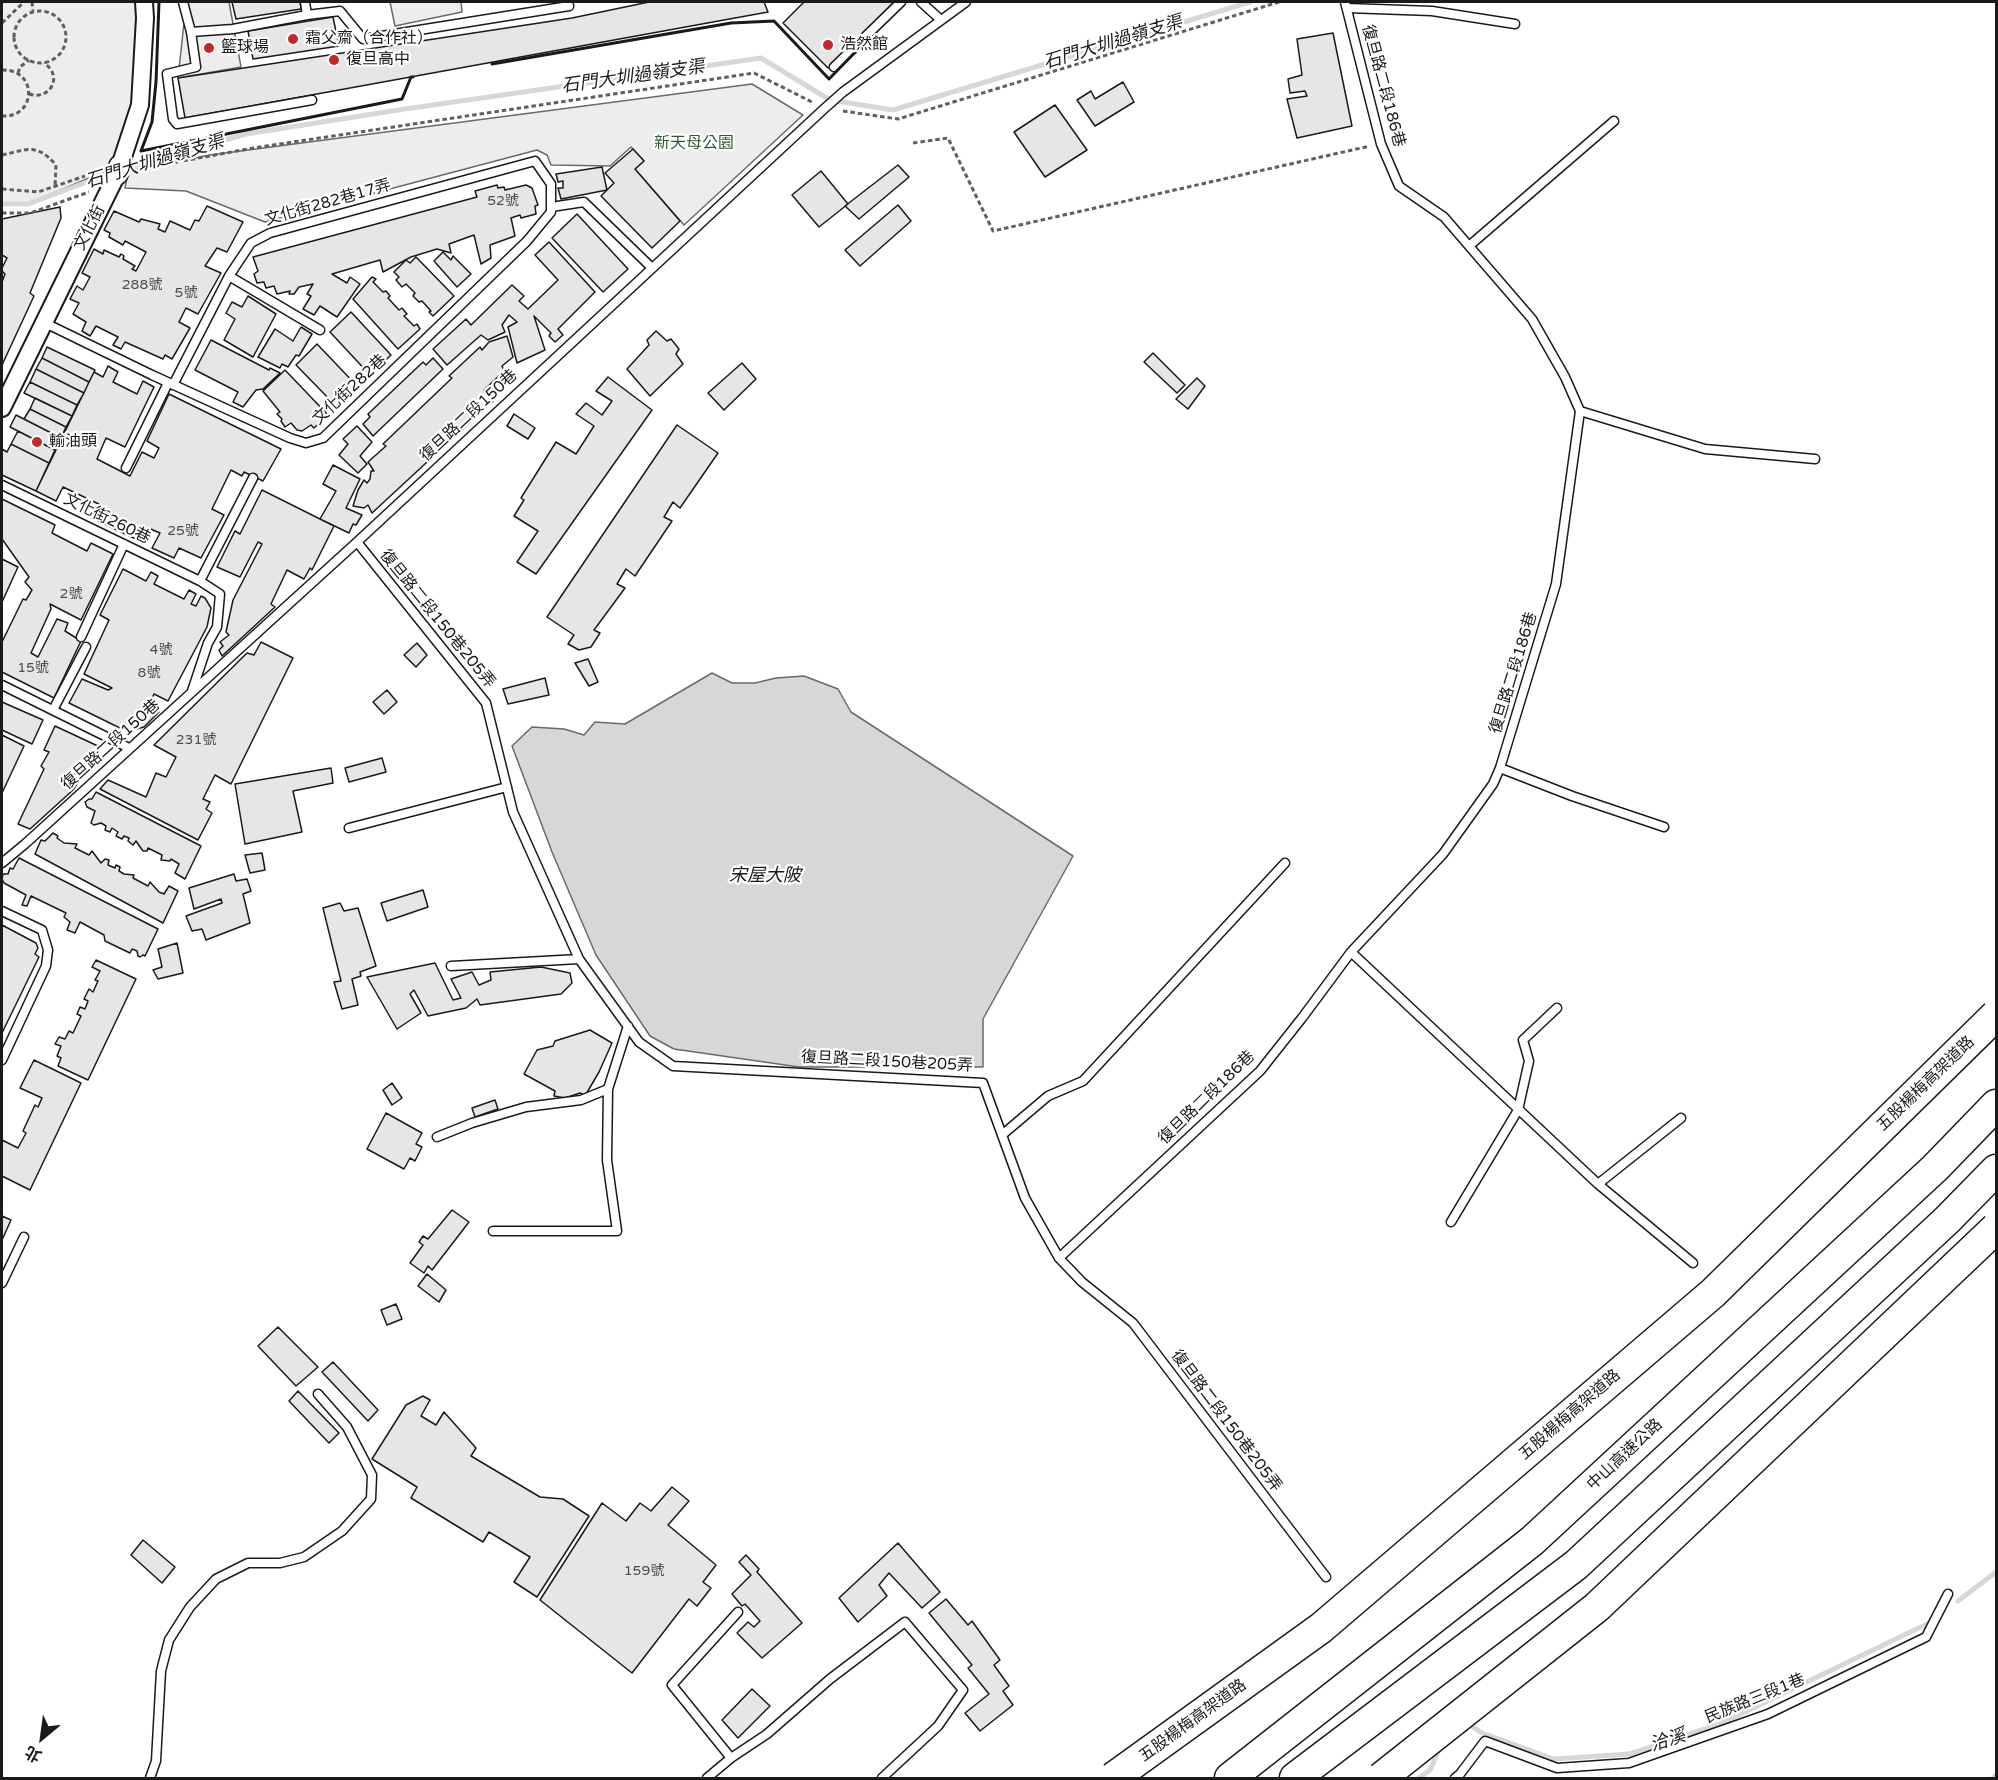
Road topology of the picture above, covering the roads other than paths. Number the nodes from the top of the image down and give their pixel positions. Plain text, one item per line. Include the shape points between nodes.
1 (144, 2) edge
2 (183, 2) edge
3 (305, 2) edge
4 (568, 2) edge
5 (901, 2) edge
6 (921, 2) edge
7 (966, 2) edge
8 (1346, 5) edge
9 (307, 15) junction
10 (941, 20) junction
11 (1515, 24) dead end
12 (191, 32) junction
13 (834, 67) dead end
14 (312, 100) dead end
15 (1614, 121) dead end
16 (550, 207) junction
17 (1469, 246) junction
18 (651, 267) junction
19 (229, 276) junction
20 (43, 322) junction
21 (320, 330) dead end
22 (171, 384) junction
23 (2, 408) edge
24 (1580, 411) junction
25 (1815, 459) dead end
26 (126, 468) dead end
27 (254, 478) dead end
28 (2, 484) edge
29 (357, 542) junction
30 (124, 544) junction
31 (200, 581) junction
32 (81, 637) dead end
33 (86, 646) dead end
34 (2, 685) edge
35 (192, 692) junction
36 (53, 711) junction
37 (129, 748) junction
38 (1500, 768) junction
39 (507, 787) junction
40 (1664, 827) dead end
41 (349, 828) dead end
42 (2, 863) edge
43 (1285, 863) dead end
44 (2, 911) edge
45 (1351, 952) junction
46 (579, 959) junction
47 (451, 966) dead end
48 (1557, 1008) dead end
49 (1996, 1016) edge
50 (628, 1026) junction
51 (2, 1060) edge
52 (608, 1089) junction
53 (1996, 1105) edge
54 (1518, 1110) junction
55 (1681, 1118) dead end
56 (1002, 1135) junction
57 (437, 1137) dead end
58 (1996, 1170) edge
59 (1598, 1184) junction
60 (1451, 1222) dead end
61 (1996, 1228) edge
62 (493, 1231) dead end
63 (24, 1237) dead end
64 (1059, 1258) junction
65 (1694, 1263) dead end
66 (2, 1283) edge
67 (318, 1394) dead end
68 (1326, 1577) dead end
69 (1948, 1594) dead end
70 (738, 1612) dead end
71 (731, 1758) junction
72 (150, 1779) edge
73 (706, 1779) edge
74 (882, 1779) edge
75 (1113, 1779) edge
76 (1230, 1779) edge
77 (1295, 1779) edge
78 (1381, 1779) edge
79 (1455, 1779) edge

1 - 20 street, 文化街 via 140,105 119,174
2 - 12 lane
3 - 9 lane
4 - 9 lane via 569,6 363,39 340,11
5 - 13 lane
6 - 10 lane
7 - 10 lane, 復旦路二段150巷
8 - 11 lane via 1432,11
8 - 17 lane, 復旦路二段186巷 via 1381,144 1399,186 1444,217
9 - 12 lane via 233,29
10 - 18 lane, 復旦路二段150巷 via 843,92
12 - 14 lane via 196,67 167,74 177,124
15 - 17 lane
16 - 18 lane via 584,202
16 - 19 lane, 文化街282巷17弄 via 550,184 536,161 270,233 251,243
16 - 22 lane, 文化街282巷 via 551,212 527,241 323,438 306,443 290,438
17 - 24 lane, 復旦路二段186巷 via 1532,319
18 - 29 lane, 復旦路二段150巷
19 - 21 lane
19 - 22 lane, 文化街282巷17弄
20 - 22 lane, 文化街282巷
20 - 23 street, 文化街
22 - 26 lane, 文化街282巷17弄
24 - 25 lane via 1705,449
24 - 38 lane, 復旦路二段186巷 via 1556,584
27 - 31 lane
28 - 30 lane, 文化街260巷
29 - 35 lane, 復旦路二段150巷
29 - 39 lane, 復旦路二段150巷205弄 via 486,703
30 - 31 lane, 文化街260巷
30 - 32 lane
31 - 35 lane, 文化街260巷 via 220,594 217,627
33 - 36 lane
34 - 36 lane
35 - 37 lane, 復旦路二段150巷
36 - 37 lane
37 - 42 lane, 復旦路二段150巷
38 - 40 lane
38 - 45 lane, 復旦路二段186巷 via 1493,784 1443,854
39 - 41 lane
39 - 46 lane, 復旦路二段150巷205弄 via 513,812
43 - 56 lane via 1083,1081 1048,1096
44 - 51 lane via 42,930 48,950 46,966
45 - 54 lane
45 - 64 lane, 復旦路二段186巷 via 1260,1071
46 - 47 lane
46 - 50 lane, 復旦路二段150巷205弄
48 - 54 lane via 1522,1040 1529,1061
49 - 75 highway, 五股楊梅高架道路, bridge via 1704,1301 1321,1628
50 - 52 lane
50 - 56 lane, 復旦路二段150巷205弄 via 639,1042 673,1066 983,1083
52 - 57 lane via 581,1100 526,1107
52 - 62 lane via 606,1160 617,1231
53 - 76 highway, 中山高速公路 via 1935,1168 1532,1541
54 - 59 lane
54 - 60 lane
55 - 59 lane
56 - 64 lane, 復旦路二段150巷205弄 via 1024,1197
58 - 77 highway via 1576,1565
59 - 65 lane
61 - 78 highway, bridge via 1597,1607
63 - 66 lane
64 - 68 lane, 復旦路二段150巷205弄 via 1133,1323
67 - 72 lane via 347,1427 372,1475 371,1499 342,1531 304,1557 279,1563 248,1563 216,1579 190,1607 169,1640 161,1671 156,1761
69 - 79 lane, 民族路三段1巷 via 1926,1637 1768,1714 1629,1763 1557,1768 1485,1741
70 - 71 lane via 672,1685
71 - 73 lane
71 - 74 lane via 767,1734 904,1622 963,1690 938,1726

